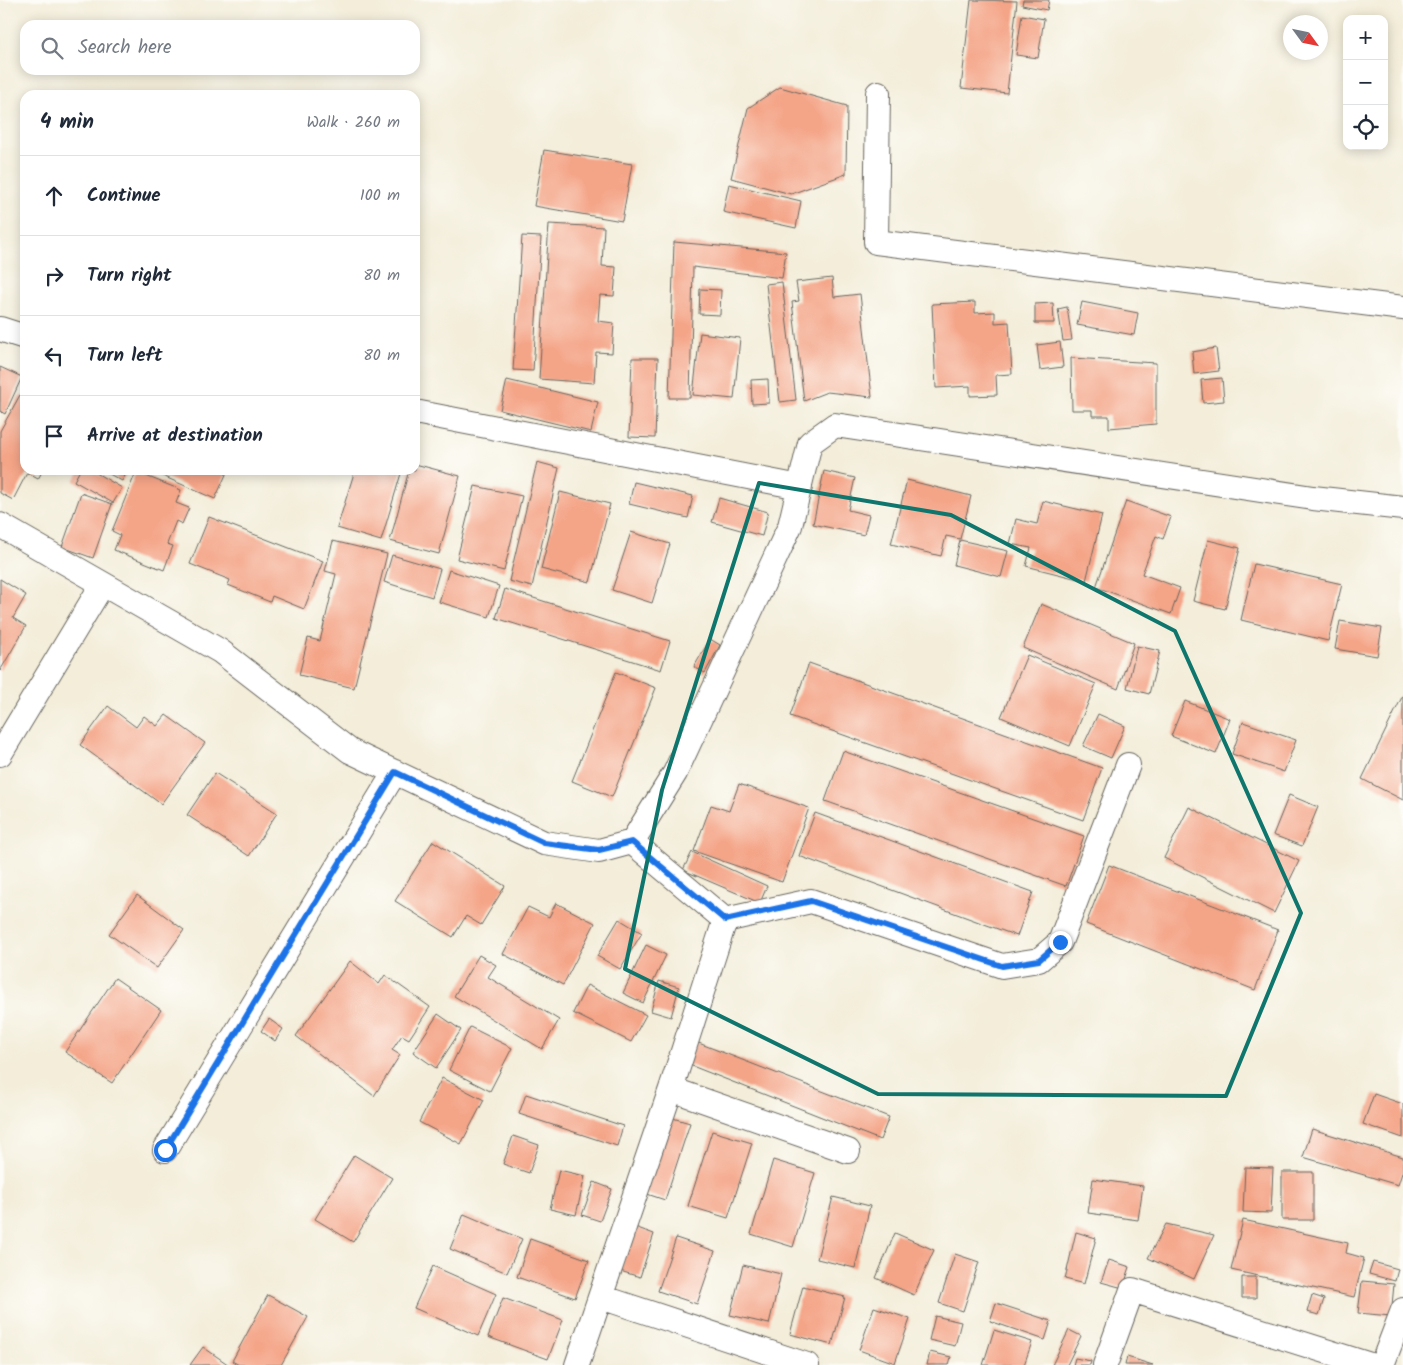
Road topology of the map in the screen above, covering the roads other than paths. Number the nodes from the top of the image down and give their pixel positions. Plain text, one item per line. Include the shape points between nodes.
1 (878, 93) dead end
2 (1403, 308) edge
3 (0, 329) edge
4 (20, 335) edge
5 (420, 413) edge
6 (800, 487) junction
7 (1403, 508) edge
8 (0, 525) edge
9 (102, 585) junction
10 (0, 754) edge
11 (1128, 765) dead end
12 (395, 772) junction
13 (632, 842) junction
14 (725, 920) junction
15 (671, 1089) junction
16 (165, 1150) dead end
17 (848, 1151) dead end
18 (601, 1298) junction
19 (1403, 1310) edge
20 (577, 1365) edge
21 (807, 1365) edge
22 (1105, 1365) edge
23 (1370, 1365) edge
24 (1382, 1365) edge

1 - 2 street via 876,242
3 - 4 street
5 - 6 street
6 - 7 street via 810,443 835,425 1312,498
6 - 13 street via 790,526 679,764
8 - 9 street
9 - 10 street
9 - 12 street via 220,651 350,751
11 - 14 street via 1060,942 1039,960 1002,966 811,901
12 - 13 street via 544,843 599,850
12 - 16 street
13 - 14 street
14 - 15 street
15 - 17 street
15 - 18 street
18 - 20 street
18 - 21 street
19 - 24 street
22 - 23 street via 1132,1290

